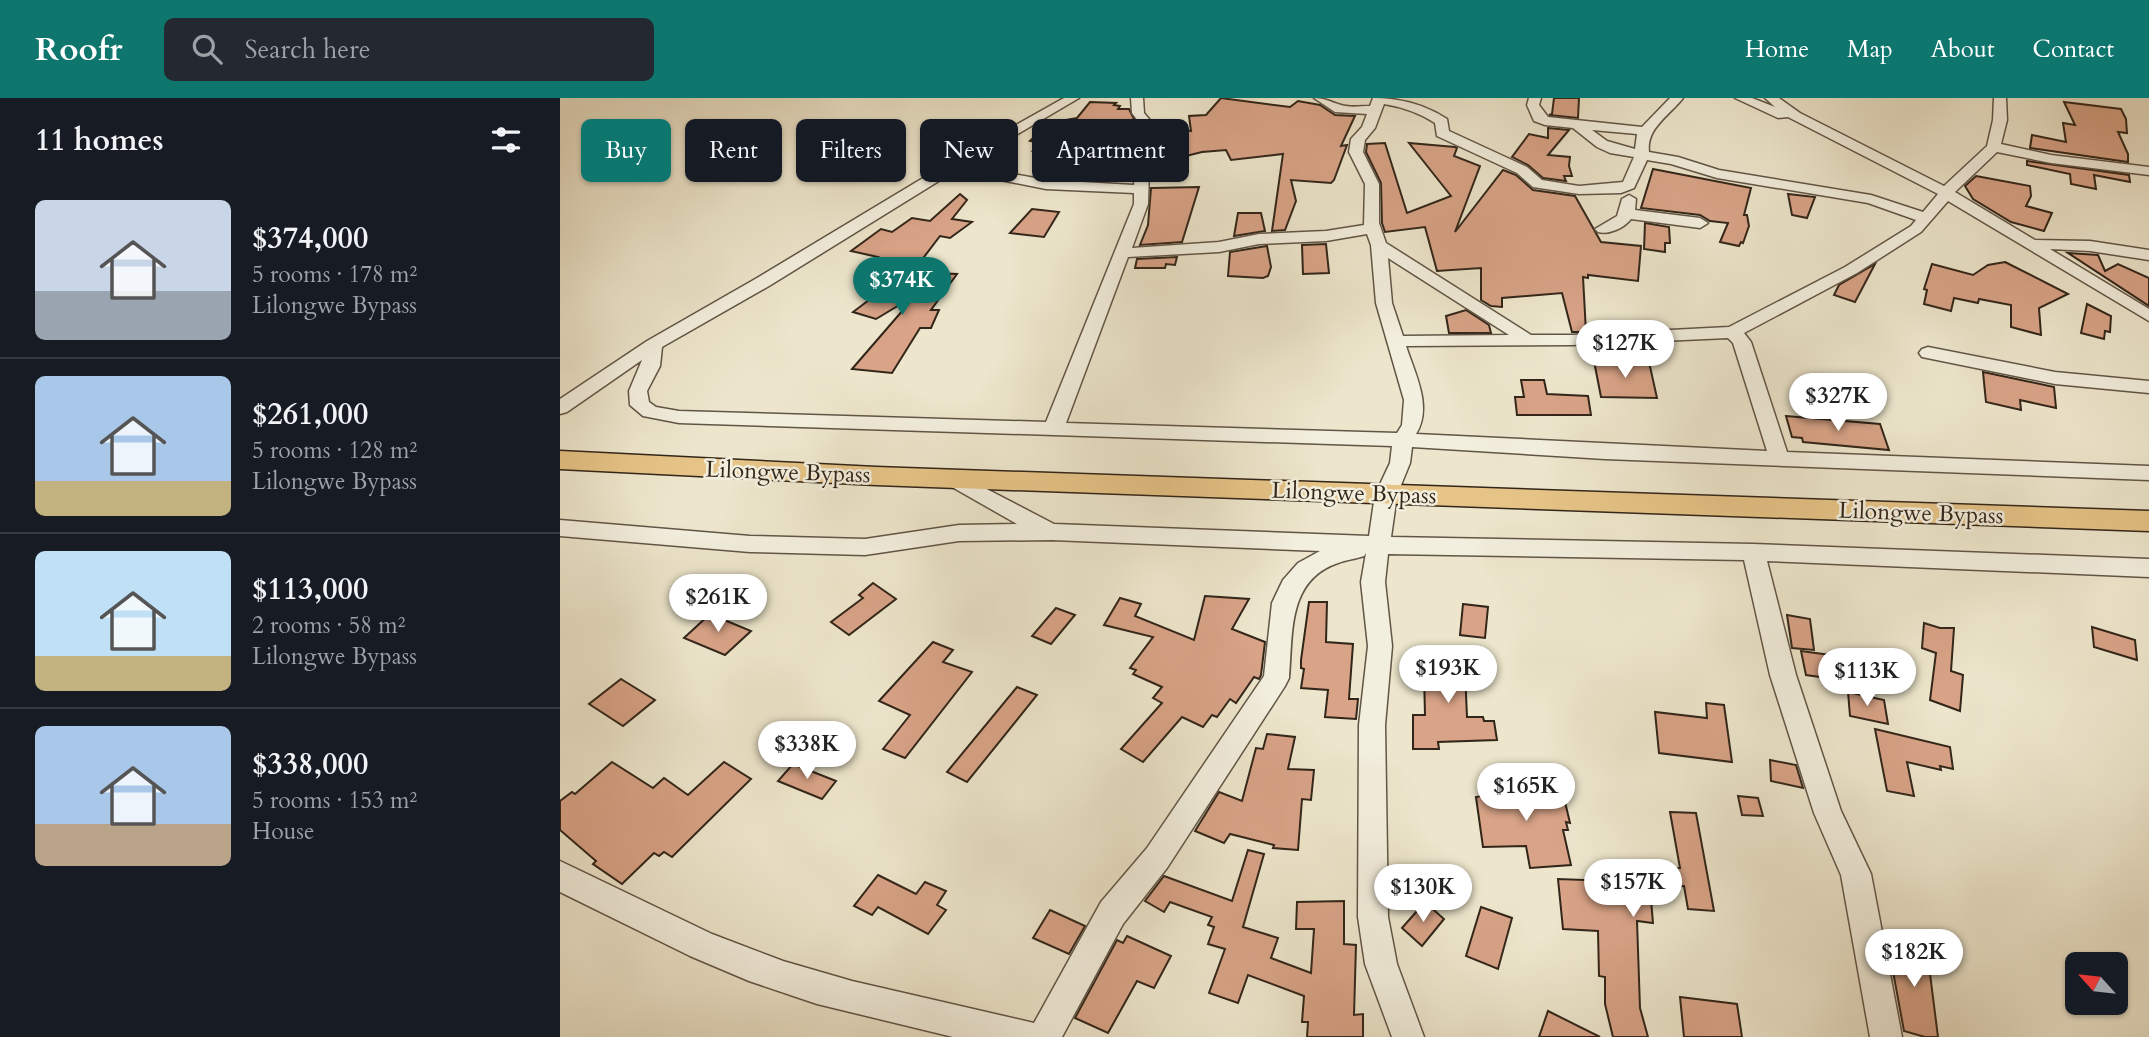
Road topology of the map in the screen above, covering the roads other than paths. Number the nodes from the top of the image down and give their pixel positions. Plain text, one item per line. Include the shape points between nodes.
1 (1073, 98) edge
2 (1137, 98) edge
3 (1320, 98) edge
4 (1535, 98) edge
5 (1676, 98) edge
6 (1741, 98) edge
7 (1771, 98) edge
8 (2000, 98) edge
9 (1378, 102) edge
10 (1576, 123) junction
11 (1818, 127) junction
12 (1018, 129) edge
13 (1645, 131) junction
14 (1994, 147) junction
15 (1642, 155) junction
16 (2149, 171) edge
17 (1018, 181) edge
18 (927, 182) edge
19 (1629, 185) junction
20 (1141, 189) junction
21 (1946, 193) junction
22 (1629, 214) junction
23 (1926, 218) junction
24 (1700, 223) dead end
25 (1373, 228) junction
26 (1603, 229) dead end
27 (1379, 245) junction
28 (2031, 245) junction
29 (1122, 253) junction
30 (2149, 255) edge
31 (2149, 316) edge
32 (1732, 332) junction
33 (1527, 339) junction
34 (1396, 341) junction
35 (653, 345) junction
36 (1928, 353) dead end
37 (2149, 387) edge
38 (560, 408) edge
39 (1054, 428) junction
40 (1403, 440) junction
41 (1779, 458) junction
42 (560, 460) edge
43 (2149, 473) edge
44 (952, 478) junction
45 (1387, 495) junction
46 (2149, 521) edge
47 (560, 528) edge
48 (1052, 532) junction
49 (1377, 544) junction
50 (1753, 552) junction
51 (2149, 568) edge
52 (560, 876) edge
53 (1028, 1037) edge
54 (1044, 1037) edge
55 (1408, 1037) edge
56 (1886, 1037) edge

1 - 12 street
2 - 20 street via 1142,121 1157,138 1142,169
3 - 9 street via 1344,112
4 - 10 street via 1532,105 1539,118
5 - 13 street
6 - 11 street
7 - 11 street
8 - 14 street
9 - 19 street via 1410,106 1436,118 1442,122 1442,133 1522,170 1538,184 1579,190
9 - 25 street via 1356,144 1358,159 1372,184
10 - 13 street
10 - 15 street via 1609,148
11 - 21 street
13 - 15 street
14 - 16 street
14 - 21 street
15 - 19 street
15 - 23 street via 1717,174 1871,199
17 - 20 street
18 - 35 street
19 - 22 street
20 - 29 street via 1138,213
21 - 23 street
21 - 28 street
22 - 24 street
22 - 26 street via 1620,224
23 - 32 street via 1851,270
25 - 27 street
25 - 29 street via 1219,247
27 - 33 street
27 - 34 street via 1384,303
28 - 30 street via 2070,243
28 - 31 street
29 - 39 street
32 - 33 street
32 - 41 street via 1742,342
33 - 34 street
34 - 40 street via 1414,400 1412,425
35 - 38 street
35 - 39 street via 651,366 638,391 640,405 650,412 679,417
36 - 37 street via 2055,378
39 - 40 street
40 - 41 street
40 - 45 street via 1400,463
41 - 43 street
42 - 44 main road, Lilongwe Bypass
44 - 45 main road, Lilongwe Bypass
44 - 48 street
45 - 46 main road, Lilongwe Bypass
45 - 49 street
47 - 48 street via 750,544 865,547 958,533
48 - 49 street
49 - 50 street
49 - 54 street via 1330,556 1306,569 1291,586 1284,603 1276,678 1157,858 1112,913
49 - 55 street via 1373,582 1380,646 1372,725 1373,917 1381,964
50 - 51 street
50 - 56 street via 1783,675 1828,813 1856,874
52 - 53 street via 759,969 820,989

